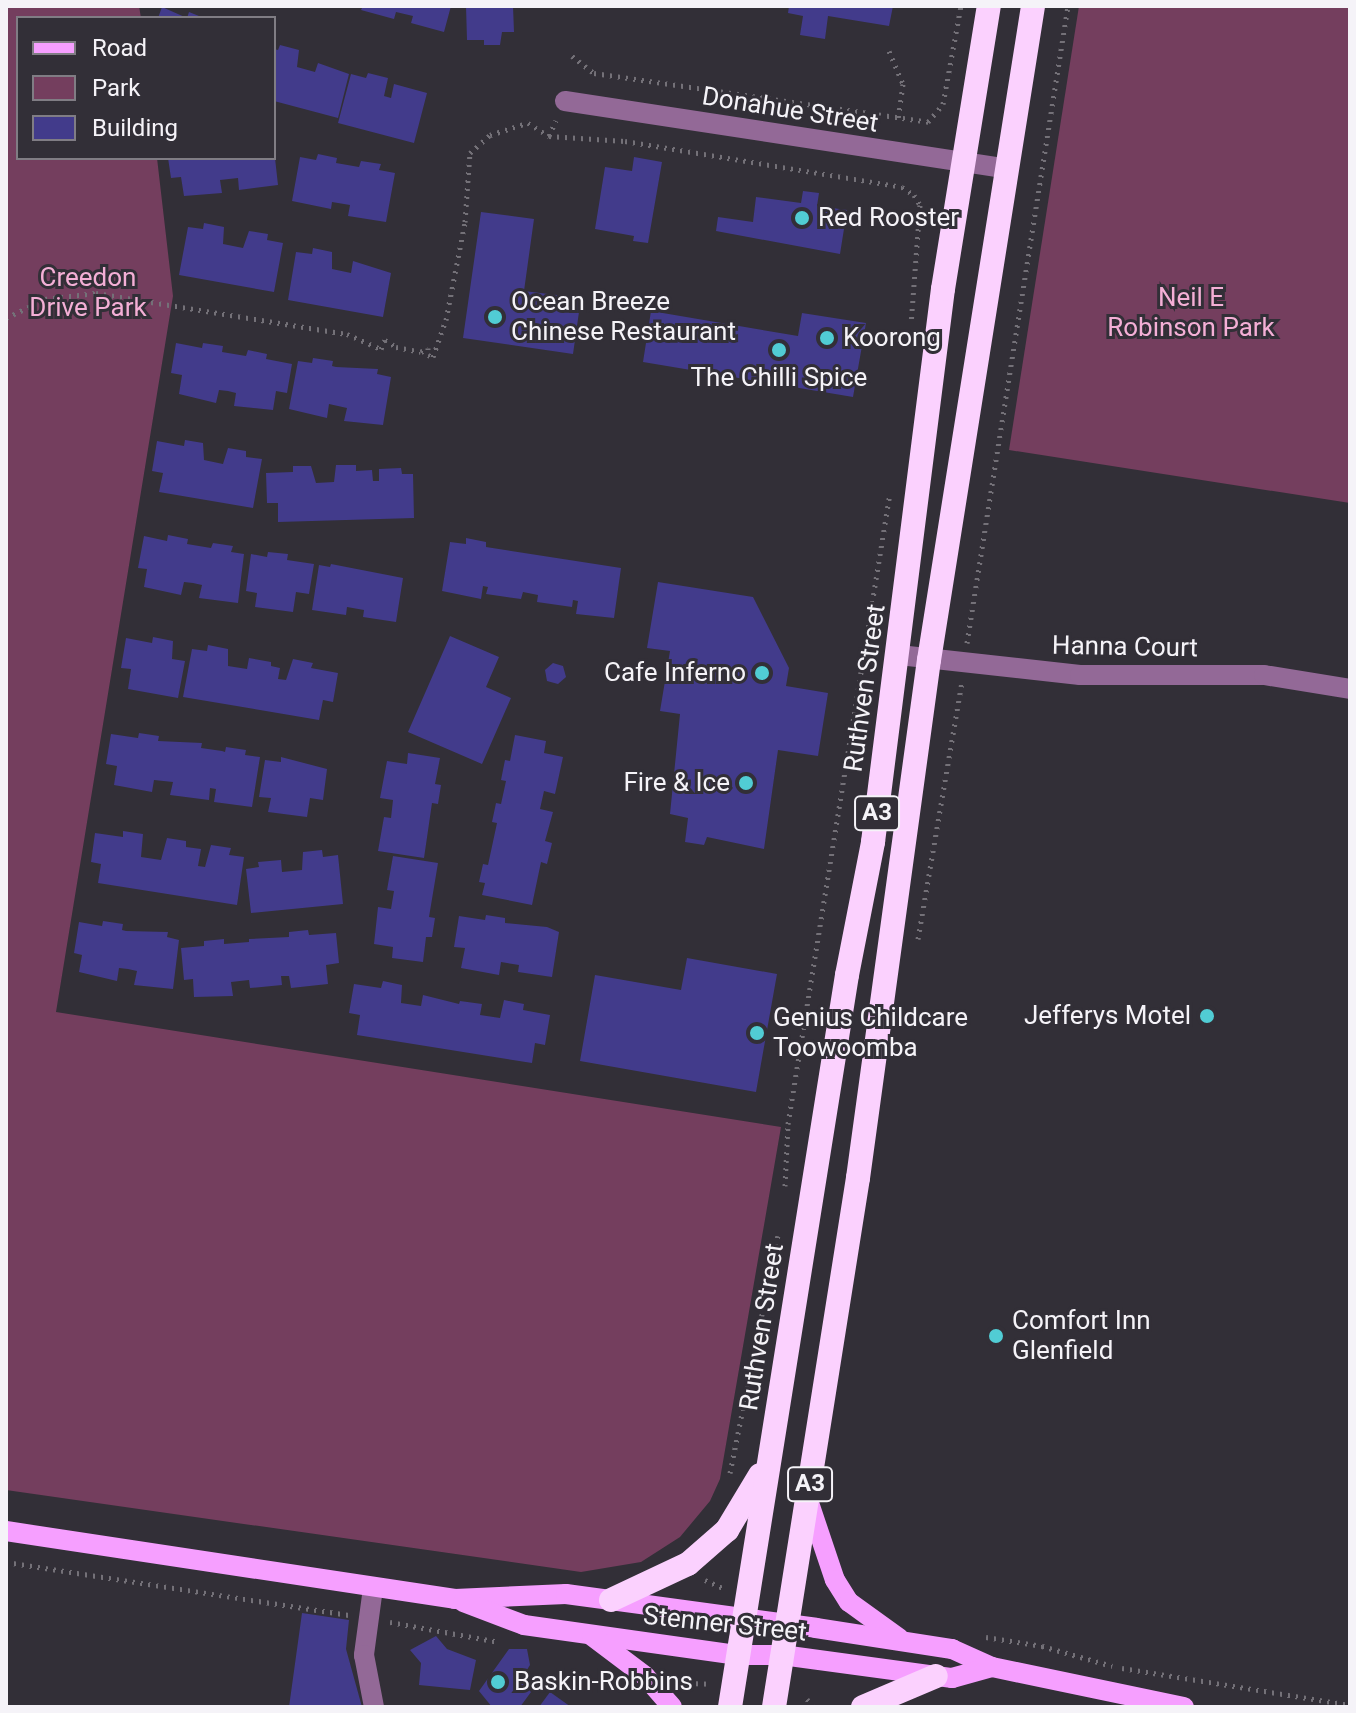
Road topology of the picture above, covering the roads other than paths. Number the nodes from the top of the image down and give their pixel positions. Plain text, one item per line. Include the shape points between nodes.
1 (989, 6) edge
2 (1033, 6) edge
3 (565, 101) road end
4 (961, 162) junction
5 (1007, 169) junction
6 (899, 655) junction
7 (929, 660) junction
8 (1350, 689) edge
9 (768, 1462) junction
10 (808, 1500) junction
11 (6, 1531) edge
12 (373, 1588) junction
13 (455, 1599) junction
14 (611, 1600) junction
15 (744, 1618) junction
16 (787, 1624) junction
17 (588, 1633) junction
18 (904, 1642) junction
19 (738, 1655) junction
20 (782, 1655) junction
21 (992, 1667) junction
22 (936, 1676) junction
23 (674, 1699) edge
24 (374, 1707) edge
25 (730, 1707) edge
26 (774, 1707) edge
27 (863, 1707) edge
28 (1184, 1707) edge

1 - 4 highway, Ruthven Street / A3
2 - 5 highway, A3
3 - 4 street, Donahue Street
4 - 5 street, Donahue Street
4 - 6 highway, Ruthven Street / A3
5 - 7 highway, A3
6 - 7 street, Hanna Court
6 - 9 highway, Ruthven Street / A3 via 873,842
7 - 8 street, Hanna Court via 1080,675 1264,675
7 - 10 highway, A3
9 - 14 highway via 727,1530 688,1564
9 - 15 highway, Ruthven Street / A3
10 - 16 highway, A3
10 - 18 main road via 835,1580 849,1602
11 - 12 main road, Stenner Street
12 - 13 main road, Stenner Street
12 - 24 street via 364,1655
13 - 14 main road, Stenner Street via 566,1594
13 - 17 main road, Stenner Street via 524,1625
14 - 15 main road, Stenner Street
15 - 16 main road, Stenner Street
15 - 19 highway, Ruthven Street / A3
16 - 18 main road, Stenner Street
16 - 20 highway, A3
17 - 19 main road, Stenner Street
17 - 23 main road
18 - 21 main road, Stenner Street via 952,1649
19 - 20 main road, Stenner Street
19 - 25 highway, Ruthven Street / A3
20 - 22 main road, Stenner Street
20 - 26 highway, A3
21 - 22 main road, Stenner Street via 952,1678
21 - 28 main road, Stenner Street
22 - 27 highway

